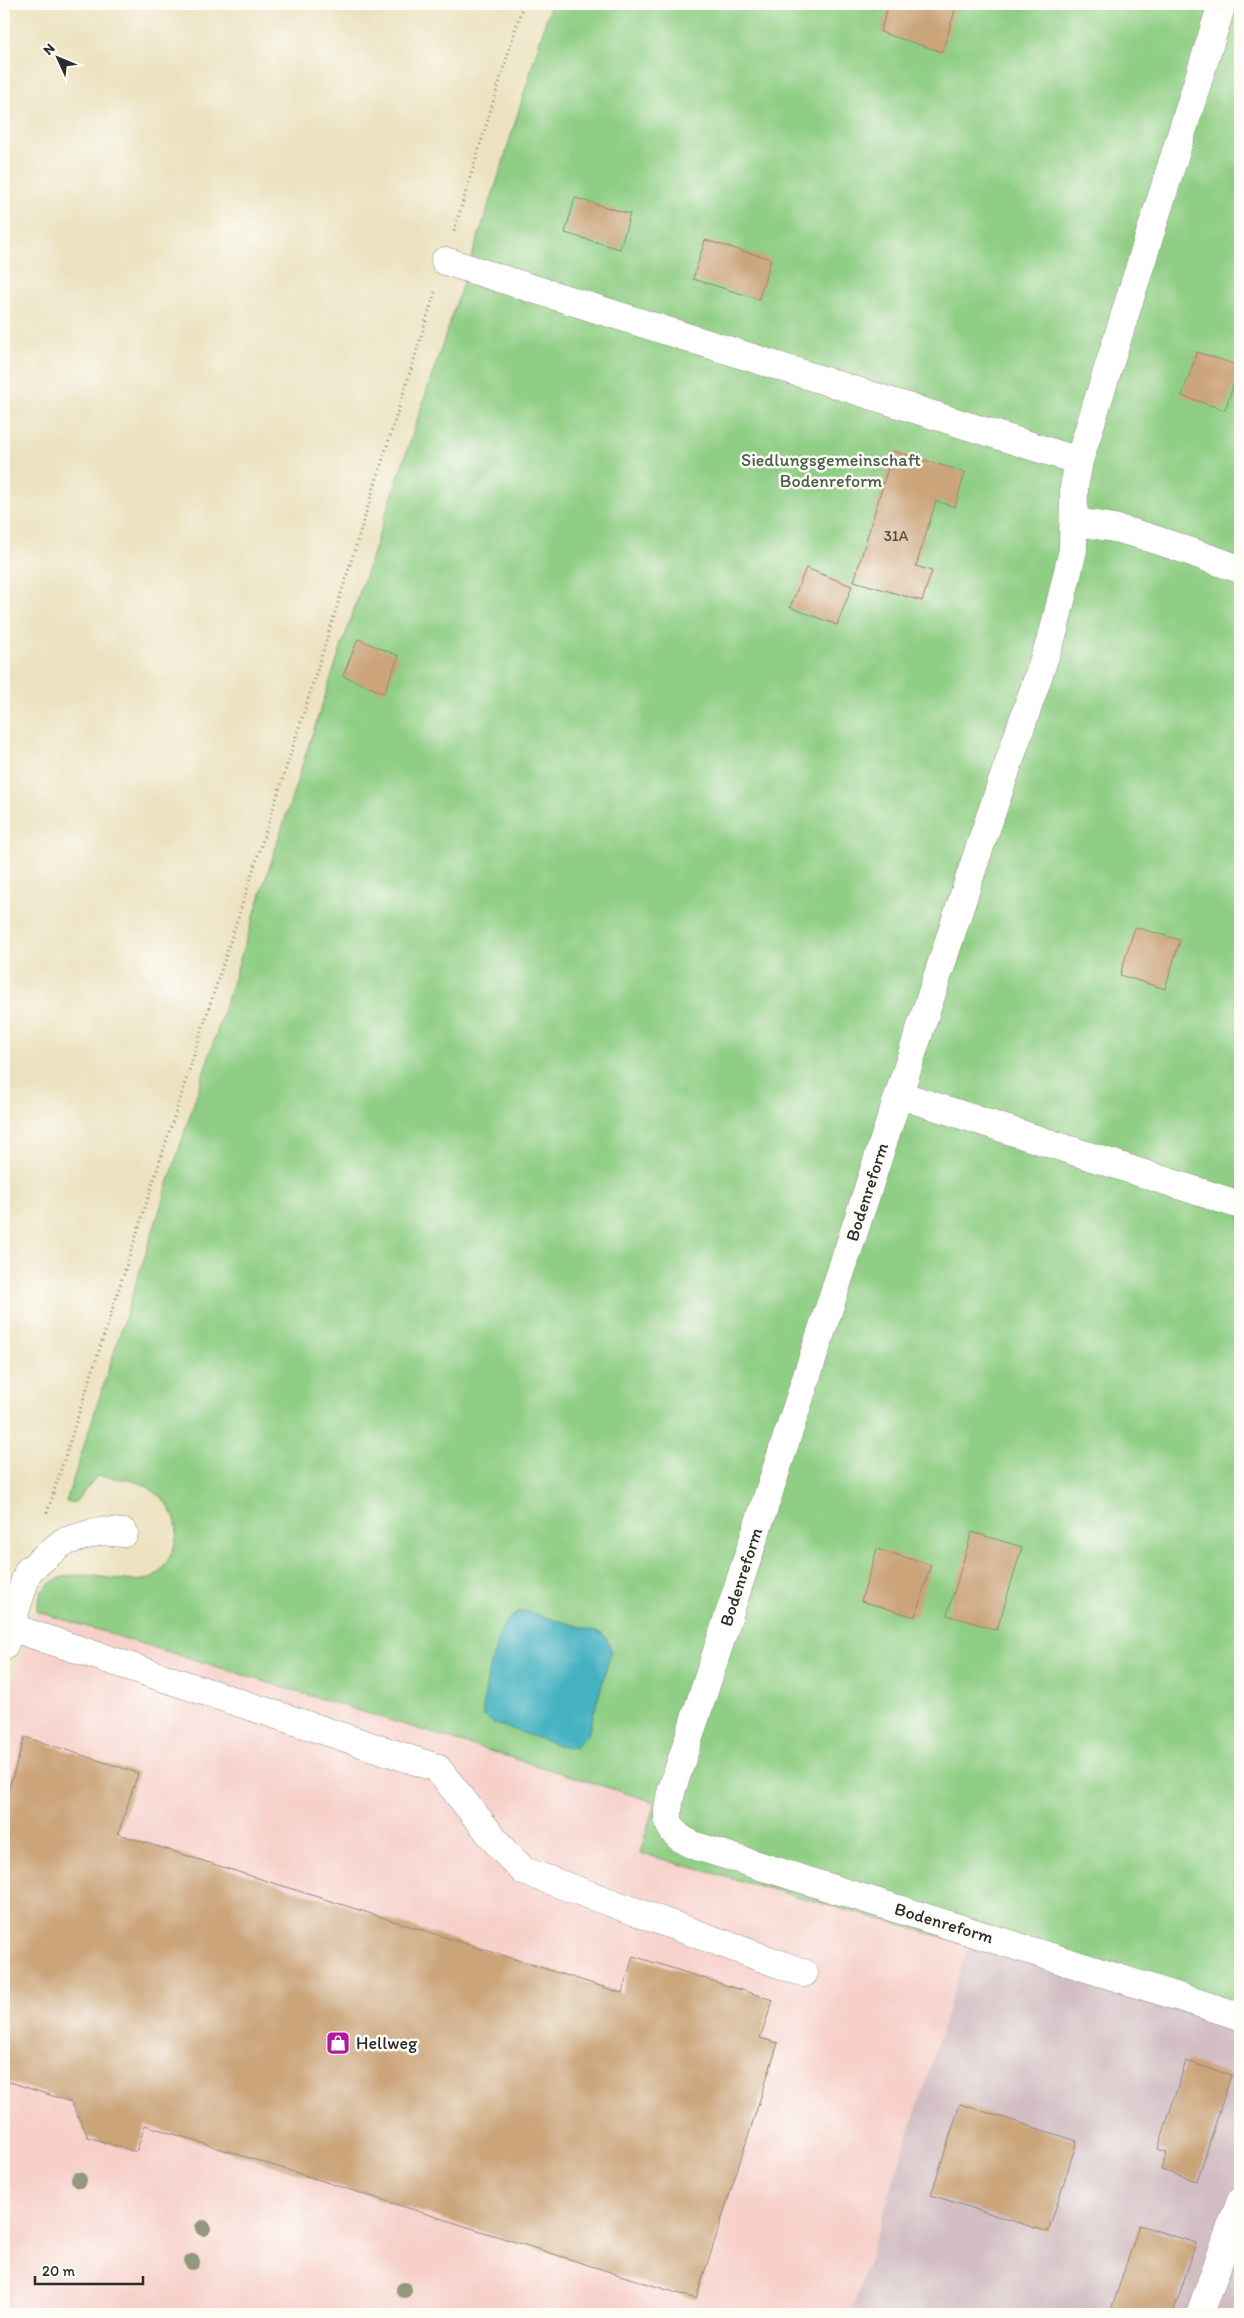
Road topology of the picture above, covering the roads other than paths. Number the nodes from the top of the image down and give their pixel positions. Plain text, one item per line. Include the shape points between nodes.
1 (1222, 4) edge
2 (445, 261) road end
3 (1079, 461) junction
4 (1075, 523) junction
5 (1240, 569) edge
6 (900, 1095) junction
7 (1240, 1205) edge
8 (124, 1532) dead end
9 (7, 1636) edge
10 (804, 1973) dead end
11 (1240, 2016) edge
12 (1240, 2202) edge
13 (1200, 2314) edge

1 - 3 street
2 - 3 street
3 - 4 street via 1074,487
4 - 5 street via 1117,528
4 - 6 street via 1066,583 1054,630
6 - 7 street
6 - 11 street, Bodenreform via 672,1789 667,1812 669,1827 681,1840 693,1845
8 - 9 street via 100,1531 63,1542 28,1571
9 - 10 street via 437,1768 524,1871
12 - 13 street

